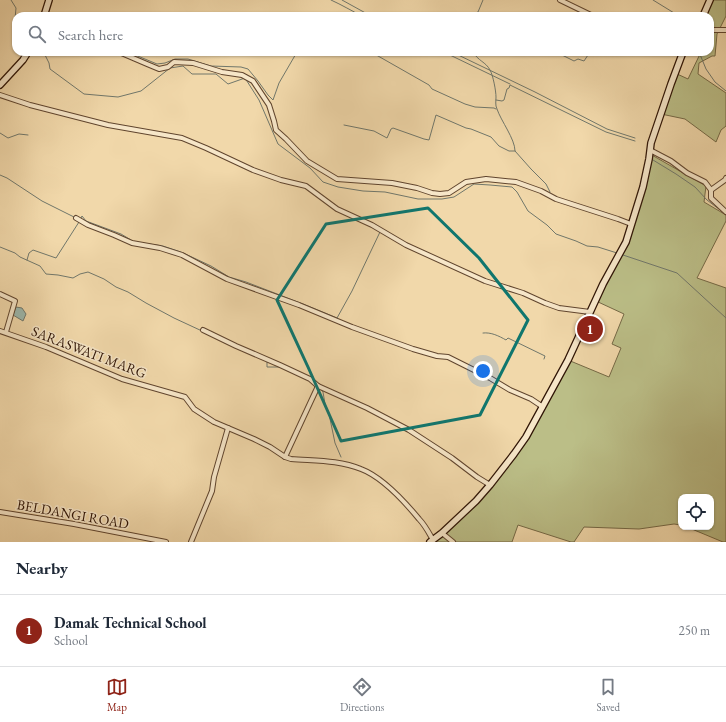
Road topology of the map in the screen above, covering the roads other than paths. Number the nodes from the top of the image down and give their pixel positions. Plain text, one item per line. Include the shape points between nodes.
1 (49, 0) edge
2 (560, 0) edge
3 (710, 0) edge
4 (45, 12) edge
5 (585, 12) edge
6 (705, 12) edge
7 (714, 30) edge
8 (726, 30) edge
9 (26, 56) edge
10 (128, 56) edge
11 (681, 56) edge
12 (0, 85) edge
13 (0, 95) edge
14 (650, 150) junction
15 (726, 178) edge
16 (711, 190) junction
17 (726, 212) edge
18 (76, 218) dead end
19 (631, 224) junction
20 (0, 294) edge
21 (590, 312) junction
22 (203, 330) dead end
23 (0, 331) edge
24 (6, 332) junction
25 (318, 386) junction
26 (543, 407) junction
27 (228, 428) junction
28 (285, 457) junction
29 (490, 485) junction
30 (0, 512) edge
31 (442, 533) junction
32 (150, 540) edge
33 (432, 541) edge
34 (166, 542) edge
35 (191, 542) edge
36 (453, 542) edge

1 - 4 street
2 - 5 street
3 - 6 street
7 - 8 street
9 - 12 street
10 - 19 street via 159,69 174,62 193,63 242,75 253,81 269,106 276,130 307,162 337,179 392,184 440,194 449,193 466,182 516,182
11 - 14 street
13 - 21 street via 108,124 182,138 253,170 306,186 337,209 372,225 406,245 486,281 552,306
14 - 16 street via 705,182
14 - 19 street via 643,187
15 - 16 street
16 - 17 street via 711,198
18 - 26 street via 132,243 182,255 227,278 300,305 347,326 413,349 448,357
19 - 21 street via 626,242
20 - 24 street via 15,301
21 - 26 street
22 - 25 street via 310,379
23 - 24 street, SARASWATI MARG
24 - 27 street, SARASWATI MARG via 122,379 184,397 201,414
25 - 28 street
25 - 29 street via 409,430
26 - 29 street via 526,437
27 - 28 street, SARASWATI MARG via 270,447
27 - 35 street via 212,491
28 - 33 street, SARASWATI MARG via 338,463 363,469 394,492 420,520
29 - 31 street
30 - 32 street, BELDANGI ROAD
31 - 33 street
31 - 36 street
32 - 34 street, BELDANGI ROAD

